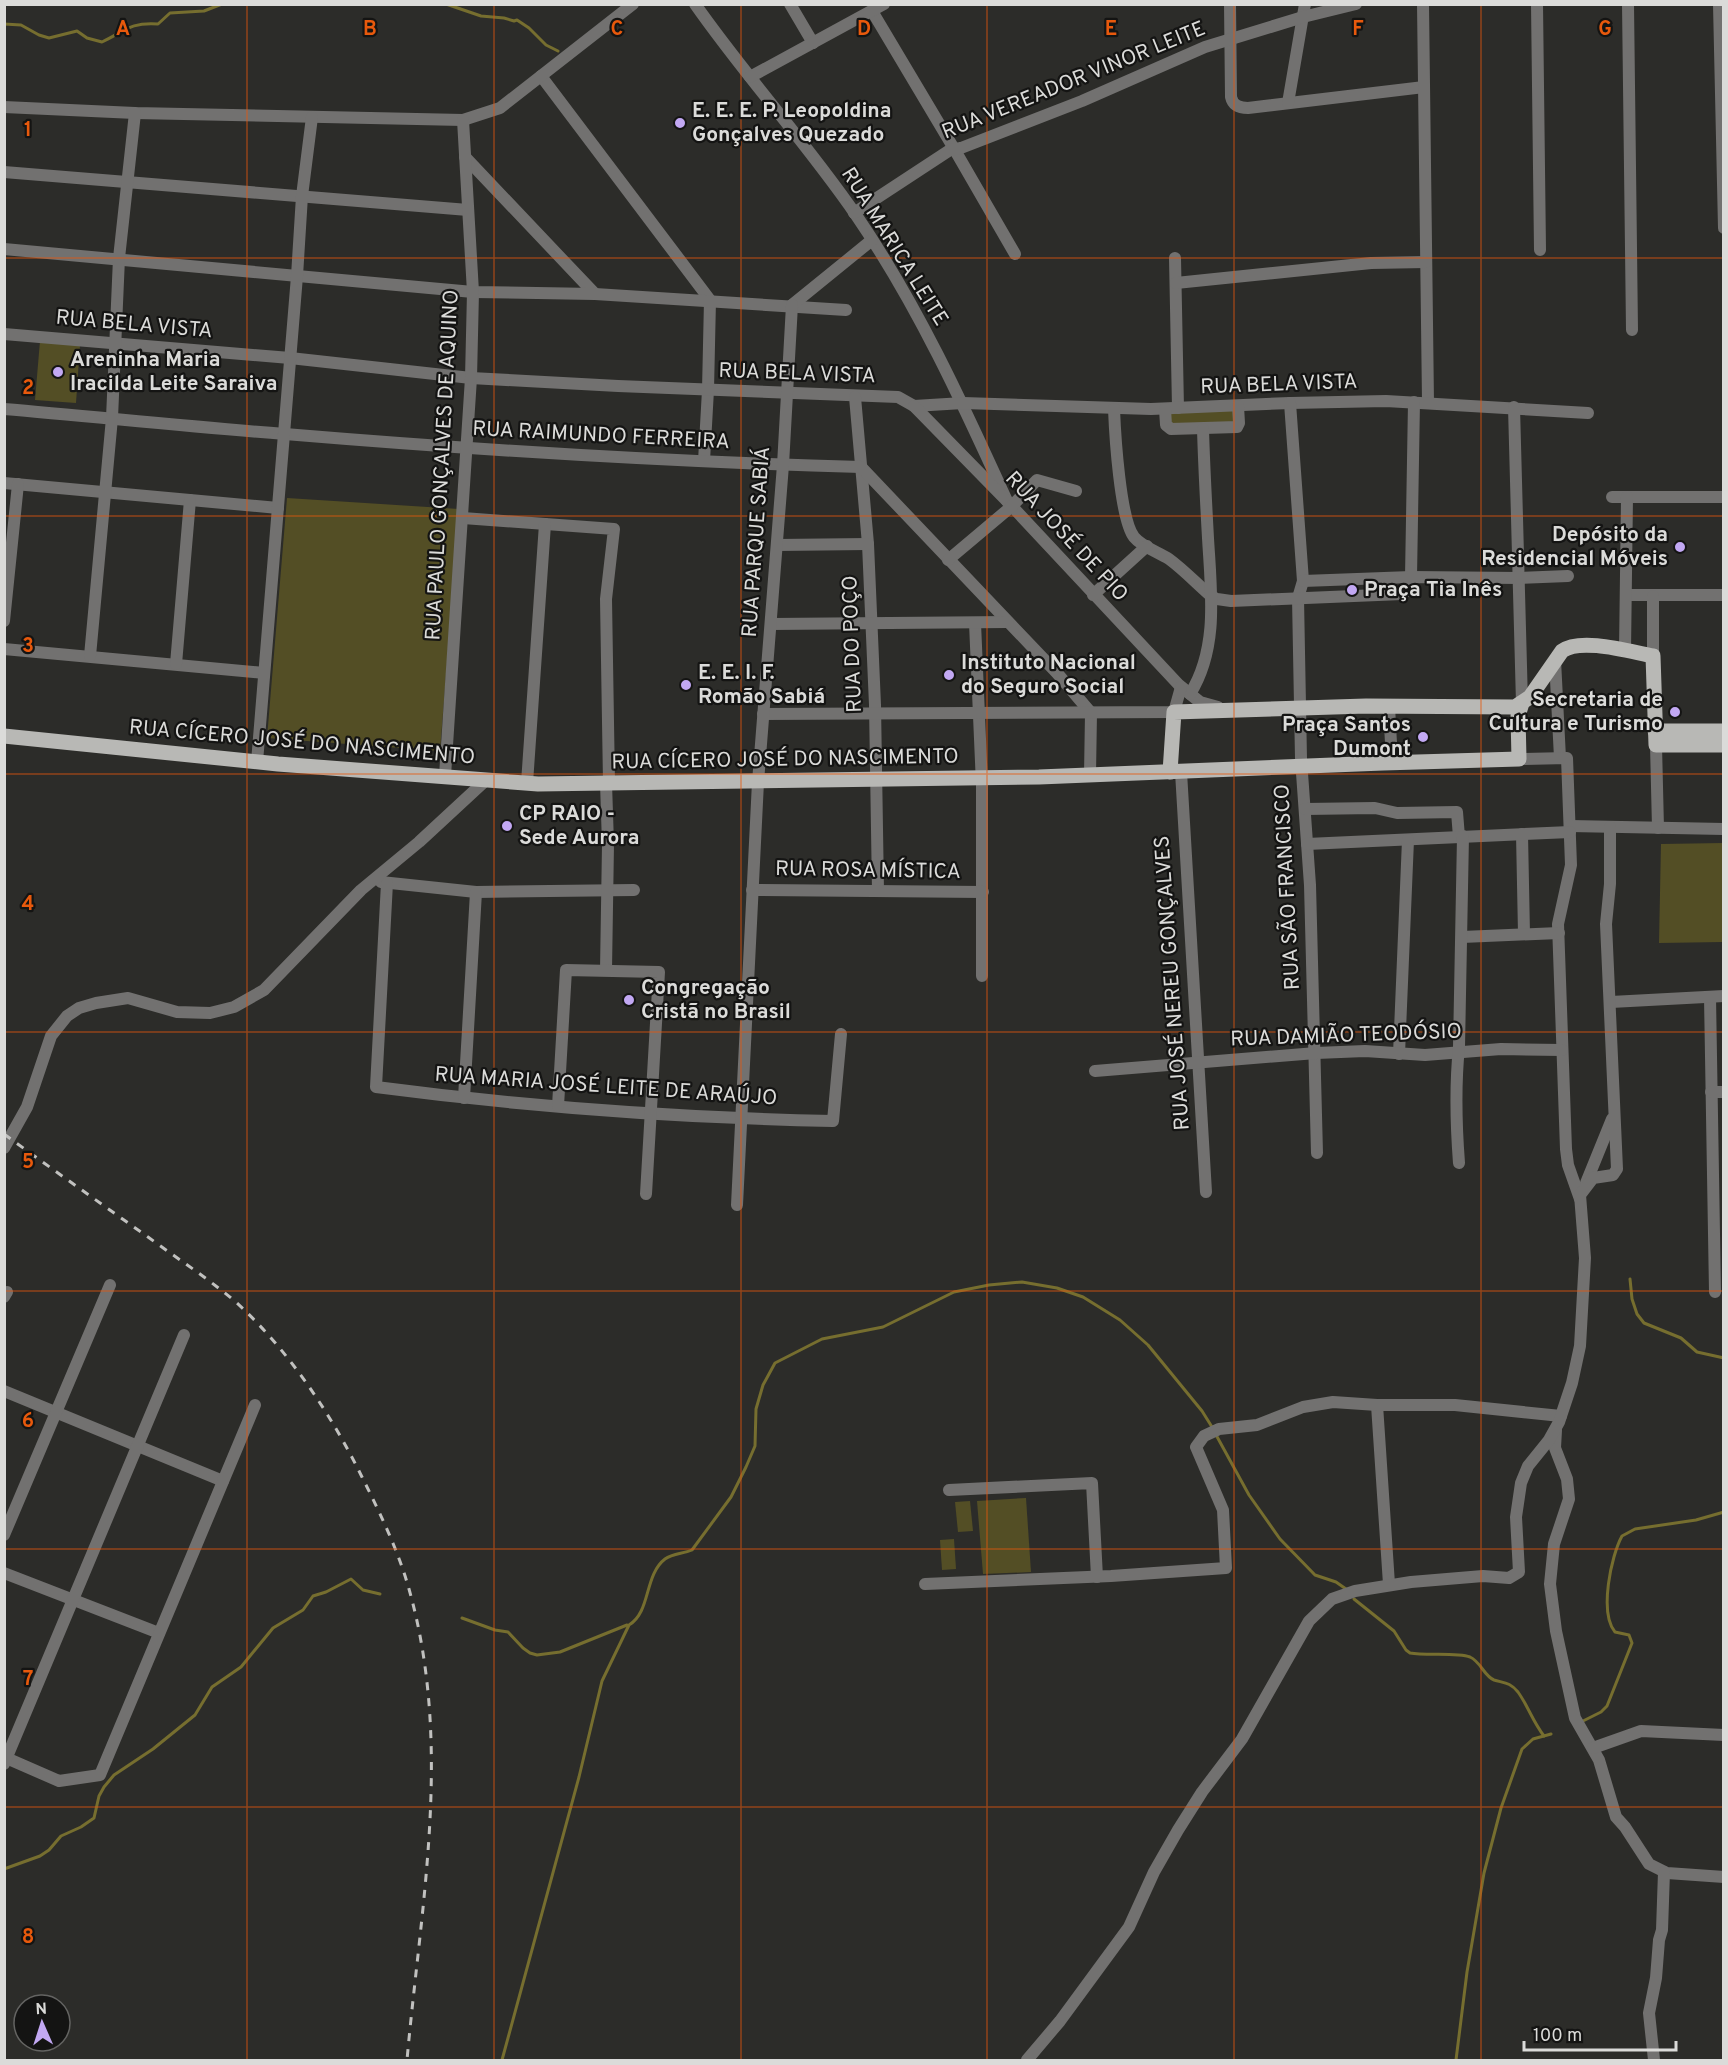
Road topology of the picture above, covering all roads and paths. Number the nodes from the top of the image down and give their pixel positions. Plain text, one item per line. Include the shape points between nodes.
1 (633, 4) edge
2 (695, 4) edge
3 (790, 4) edge
4 (884, 4) edge
5 (1230, 4) edge
6 (1305, 4) edge
7 (1356, 4) edge
8 (1423, 4) edge
9 (1537, 4) edge
10 (1628, 4) edge
11 (1719, 4) edge
12 (872, 11) junction
13 (1302, 18) junction
14 (1232, 39) junction
15 (813, 43) junction
16 (541, 76) junction
17 (750, 77) junction
18 (1424, 87) junction
19 (1288, 103) junction
20 (4, 107) edge
21 (135, 113) junction
22 (312, 117) junction
23 (463, 120) junction
24 (955, 149) junction
25 (465, 157) junction
26 (4, 172) edge
27 (127, 183) junction
28 (303, 196) junction
29 (468, 210) junction
30 (854, 213) junction
31 (1724, 228) edge
32 (872, 240) junction
33 (4, 249) edge
34 (1540, 250) dead end
35 (1015, 254) dead end
36 (119, 258) junction
37 (1175, 258) dead end
38 (1426, 262) junction
39 (297, 276) junction
40 (1176, 283) junction
41 (473, 292) junction
42 (596, 294) junction
43 (710, 300) junction
44 (792, 305) junction
45 (846, 310) dead end
46 (1632, 330) dead end
47 (4, 334) edge
48 (114, 343) junction
49 (290, 358) junction
50 (471, 378) junction
51 (708, 390) junction
52 (786, 394) junction
53 (855, 397) junction
54 (1414, 402) junction
55 (1428, 402) junction
56 (1290, 403) junction
57 (963, 404) junction
58 (914, 406) junction
59 (1238, 406) junction
60 (1514, 407) junction
61 (4, 409) edge
62 (1114, 409) junction
63 (1171, 409) junction
64 (1588, 412) dead end
65 (112, 418) junction
66 (1203, 429) junction
67 (284, 434) junction
68 (467, 448) junction
69 (704, 461) junction
70 (783, 465) junction
71 (861, 467) junction
72 (4, 483) edge
73 (18, 484) junction
74 (1076, 491) dead end
75 (105, 492) junction
76 (1612, 497) dead end
77 (1627, 497) junction
78 (1724, 497) edge
79 (190, 500) junction
80 (1009, 504) junction
81 (278, 508) junction
82 (463, 518) junction
83 (545, 524) junction
84 (868, 544) junction
85 (777, 545) junction
86 (1147, 546) junction
87 (948, 560) junction
88 (1568, 576) dead end
89 (1411, 577) junction
90 (1520, 578) junction
91 (1303, 581) junction
92 (1094, 595) junction
93 (1626, 595) junction
94 (1724, 595) edge
95 (1211, 596) junction
96 (1653, 596) junction
97 (1298, 598) junction
98 (4, 621) edge
99 (871, 622) junction
100 (1008, 622) junction
101 (975, 623) junction
102 (771, 624) junction
103 (4, 649) edge
104 (1626, 651) junction
105 (90, 656) junction
106 (1653, 656) junction
107 (1555, 660) junction
108 (176, 664) junction
109 (264, 673) junction
110 (1185, 690) junction
111 (1522, 703) junction
112 (1389, 706) junction
113 (1300, 708) junction
114 (1252, 710) junction
115 (1174, 712) junction
116 (980, 713) junction
117 (1091, 713) junction
118 (763, 714) junction
119 (875, 714) junction
120 (1724, 731) edge
121 (4, 736) edge
122 (1655, 738) junction
123 (1724, 745) edge
124 (1564, 758) junction
125 (1519, 759) junction
126 (257, 762) junction
127 (1392, 762) junction
128 (1301, 767) junction
129 (1176, 772) junction
130 (1090, 775) junction
131 (445, 776) junction
132 (982, 778) junction
133 (486, 780) junction
134 (877, 780) junction
135 (758, 782) junction
136 (527, 783) junction
137 (608, 783) junction
138 (1305, 809) junction
139 (1610, 827) junction
140 (1658, 828) junction
141 (1570, 829) junction
142 (1724, 829) edge
143 (1522, 834) junction
144 (1461, 837) junction
145 (1408, 840) junction
146 (1307, 844) junction
147 (371, 881) junction
148 (387, 883) junction
149 (634, 890) dead end
150 (753, 890) junction
151 (607, 891) junction
152 (878, 891) junction
153 (476, 892) junction
154 (983, 892) junction
155 (1559, 933) junction
156 (1524, 934) junction
157 (1462, 937) junction
158 (606, 970) junction
159 (982, 976) dead end
160 (1724, 996) edge
161 (1710, 997) junction
162 (1611, 1002) junction
163 (841, 1034) dead end
164 (1562, 1050) junction
165 (1458, 1052) junction
166 (1316, 1053) junction
167 (1399, 1054) junction
168 (1199, 1061) junction
169 (1095, 1071) dead end
170 (1717, 1092) edge
171 (464, 1098) junction
172 (558, 1106) junction
173 (1614, 1112) junction
174 (650, 1114) junction
175 (742, 1119) junction
176 (4, 1148) edge
177 (1317, 1153) dead end
178 (1459, 1163) dead end
179 (1718, 1183) edge
180 (1206, 1192) dead end
181 (646, 1194) dead end
182 (1581, 1194) junction
183 (737, 1205) dead end
184 (110, 1285) dead end
185 (1716, 1292) dead end
186 (184, 1335) dead end
187 (4, 1391) edge
188 (255, 1405) dead end
189 (1377, 1405) junction
190 (56, 1412) junction
191 (1559, 1422) junction
192 (138, 1446) junction
193 (223, 1481) junction
194 (949, 1490) dead end
195 (4, 1535) edge
196 (4, 1573) edge
197 (1097, 1577) junction
198 (925, 1584) dead end
199 (1389, 1584) junction
200 (73, 1600) junction
201 (159, 1633) junction
202 (1724, 1735) edge
203 (1593, 1748) junction
204 (5, 1760) edge
205 (1664, 1872) junction
206 (1724, 1877) edge
207 (1027, 2061) edge
208 (1654, 2061) edge

1 - 16 street
2 - 17 street, RUA MARICA LEITE
3 - 15 street
4 - 12 street
5 - 14 street
6 - 13 street
7 - 13 street, RUA VEREADOR VINOR LEITE
8 - 18 street
9 - 34 street
10 - 46 street
11 - 31 street
12 - 15 street
12 - 24 street
13 - 14 street, RUA VEREADOR VINOR LEITE
13 - 19 street
14 - 19 street via 1233,103 1248,108
14 - 24 street, RUA VEREADOR VINOR LEITE
15 - 17 street
16 - 23 street via 500,108
16 - 43 street
17 - 30 street, RUA MARICA LEITE
18 - 19 street
18 - 38 street
20 - 21 street
21 - 22 street
21 - 27 street
22 - 23 street
22 - 28 street
23 - 25 street, RUA PAULO GONÇALVES DE AQUINO
24 - 30 street, RUA VEREADOR VINOR LEITE
24 - 35 street
25 - 29 street, RUA PAULO GONÇALVES DE AQUINO
25 - 42 street
26 - 27 street
27 - 28 street
27 - 36 street
28 - 29 street
28 - 39 street
29 - 41 street, RUA PAULO GONÇALVES DE AQUINO
30 - 32 street, RUA MARICA LEITE
32 - 44 street
32 - 57 street, RUA MARICA LEITE
33 - 36 street
36 - 39 street
36 - 48 street
37 - 40 street
38 - 40 street via 1371,263
38 - 55 street
39 - 41 street
39 - 49 street
40 - 63 street
41 - 42 street
41 - 50 street, RUA PAULO GONÇALVES DE AQUINO
42 - 43 street
43 - 44 street
43 - 51 street
44 - 45 street
44 - 52 street, RUA PARQUE SABIÁ
47 - 48 street, RUA BELA VISTA
48 - 49 street, RUA BELA VISTA
48 - 65 street
49 - 50 street, RUA BELA VISTA
49 - 67 street
50 - 51 street, RUA BELA VISTA
50 - 68 street, RUA PAULO GONÇALVES DE AQUINO
51 - 52 street, RUA BELA VISTA
51 - 69 street
52 - 53 street, RUA BELA VISTA
52 - 70 street, RUA PARQUE SABIÁ
53 - 58 street, RUA BELA VISTA via 898,397
53 - 71 street, RUA DO POÇO
54 - 55 street, RUA BELA VISTA
54 - 56 street, RUA BELA VISTA
54 - 89 street
55 - 60 street, RUA BELA VISTA
56 - 59 street, RUA BELA VISTA
56 - 91 street, RUA SÃO FRANCISCO
57 - 58 street, RUA BELA VISTA
57 - 62 street, RUA BELA VISTA
57 - 80 street, RUA MARICA LEITE
58 - 80 street, RUA JOSÉ DE PIO
59 - 63 street, RUA BELA VISTA
59 - 66 street via 1237,427
60 - 64 street, RUA BELA VISTA
60 - 90 street
61 - 65 street, RUA RAIMUNDO FERREIRA
62 - 63 street, RUA BELA VISTA
62 - 86 street via 1128,521 1133,536
63 - 66 street via 1166,425 1170,429
65 - 67 street, RUA RAIMUNDO FERREIRA
65 - 75 street
66 - 95 street, RUA JOSÉ NEREU GONÇALVES
67 - 68 street, RUA RAIMUNDO FERREIRA
67 - 81 street
68 - 69 street, RUA RAIMUNDO FERREIRA
68 - 82 street, RUA PAULO GONÇALVES DE AQUINO
69 - 70 street, RUA RAIMUNDO FERREIRA
70 - 71 street, RUA RAIMUNDO FERREIRA
70 - 85 street, RUA PARQUE SABIÁ
71 - 84 street, RUA DO POÇO
71 - 87 street
72 - 73 street
73 - 75 street
73 - 98 street
74 - 80 street via 1037,480
75 - 79 street
75 - 105 street
76 - 77 street
77 - 78 street
77 - 93 street
79 - 81 street
79 - 108 street
80 - 87 street
80 - 92 street, RUA JOSÉ DE PIO
81 - 109 street
82 - 83 street
82 - 131 street, RUA PAULO GONÇALVES DE AQUINO
83 - 136 street
83 - 137 street via 614,529 606,599
84 - 85 street
84 - 99 street, RUA DO POÇO
85 - 102 street, RUA PARQUE SABIÁ
86 - 92 street
86 - 95 street
87 - 100 street
88 - 90 street
89 - 90 street
89 - 91 street
89 - 97 street via 1408,590 1402,594
90 - 111 street
91 - 97 street, RUA SÃO FRANCISCO
92 - 110 street, RUA JOSÉ DE PIO
93 - 96 street
93 - 104 street
94 - 96 street
95 - 97 street via 1231,601
95 - 110 street, RUA JOSÉ NEREU GONÇALVES via 1208,649 1201,674
96 - 106 street
97 - 113 street, RUA SÃO FRANCISCO
99 - 101 street
99 - 102 street
99 - 119 street, RUA DO POÇO
100 - 101 street
100 - 117 street
101 - 116 street
102 - 118 street, RUA PARQUE SABIÁ
103 - 105 street
104 - 106 main road
104 - 107 main road via 1577,645 1564,650
105 - 108 street
106 - 122 main road
107 - 111 main road
107 - 124 street
108 - 109 street
109 - 126 street
110 - 114 street via 1208,705
110 - 115 street, RUA JOSÉ NEREU GONÇALVES
111 - 112 main road via 1509,707
111 - 125 main road via 1518,720
112 - 113 main road
112 - 127 street
113 - 114 main road
113 - 128 street, RUA SÃO FRANCISCO
114 - 115 main road
115 - 117 street
115 - 129 main road, RUA JOSÉ NEREU GONÇALVES
116 - 117 street
116 - 119 street
116 - 132 street
117 - 130 street
118 - 119 street
118 - 135 street, RUA PARQUE SABIÁ
119 - 134 street, RUA DO POÇO
120 - 122 main road
121 - 126 main road, RUA CÍCERO JOSÉ DO NASCIMENTO
122 - 123 main road
122 - 140 street
124 - 125 street, RUA CÍCERO JOSÉ DO NASCIMENTO
124 - 141 street
125 - 127 main road, RUA CÍCERO JOSÉ DO NASCIMENTO
126 - 131 main road, RUA CÍCERO JOSÉ DO NASCIMENTO
127 - 128 main road, RUA CÍCERO JOSÉ DO NASCIMENTO
128 - 129 main road, RUA CÍCERO JOSÉ DO NASCIMENTO
128 - 138 street, RUA SÃO FRANCISCO
129 - 130 main road, RUA CÍCERO JOSÉ DO NASCIMENTO
129 - 168 street, RUA JOSÉ NEREU GONÇALVES
130 - 132 main road, RUA CÍCERO JOSÉ DO NASCIMENTO
131 - 133 main road, RUA CÍCERO JOSÉ DO NASCIMENTO
132 - 134 main road, RUA CÍCERO JOSÉ DO NASCIMENTO
132 - 154 street
133 - 136 main road, RUA CÍCERO JOSÉ DO NASCIMENTO
133 - 147 street
134 - 135 main road, RUA CÍCERO JOSÉ DO NASCIMENTO
134 - 152 street, RUA DO POÇO
135 - 137 main road, RUA CÍCERO JOSÉ DO NASCIMENTO
135 - 150 street, RUA PARQUE SABIÁ
136 - 137 main road, RUA CÍCERO JOSÉ DO NASCIMENTO
137 - 151 street
138 - 144 street via 1457,812
138 - 146 street, RUA SÃO FRANCISCO
139 - 140 street
139 - 141 street
139 - 162 street via 1606,924
140 - 142 street
141 - 143 street
141 - 155 street via 1571,870 1559,915
143 - 144 street
143 - 156 street
144 - 145 street
144 - 157 street
145 - 146 street
145 - 167 street
146 - 166 street, RUA SÃO FRANCISCO
147 - 148 street
147 - 176 street via 264,990 234,1007 210,1013 177,1012 128,998 78,1008 67,1016 51,1036 27,1107
148 - 153 street
148 - 171 street, RUA MARIA JOSÉ LEITE DE ARAÚJO via 376,1087
149 - 151 street
150 - 152 street, RUA ROSA MÍSTICA
150 - 175 street, RUA PARQUE SABIÁ
151 - 153 street
151 - 158 street
152 - 154 street, RUA ROSA MÍSTICA
153 - 171 street
154 - 159 street
155 - 156 street
155 - 164 street
156 - 157 street
157 - 165 street
158 - 172 street via 566,970
158 - 174 street via 659,972
160 - 161 street
161 - 162 street
161 - 170 street
162 - 173 street
163 - 175 street, RUA MARIA JOSÉ LEITE DE ARAÚJO via 833,1120
164 - 165 street, RUA DAMIÃO TEODÓSIO
164 - 182 street via 1566,1156
165 - 167 street, RUA DAMIÃO TEODÓSIO
165 - 178 street
166 - 167 street, RUA DAMIÃO TEODÓSIO
166 - 168 street, RUA DAMIÃO TEODÓSIO
166 - 177 street, RUA SÃO FRANCISCO
168 - 169 street, RUA DAMIÃO TEODÓSIO
168 - 180 street, RUA JOSÉ NEREU GONÇALVES
170 - 179 street
171 - 172 street, RUA MARIA JOSÉ LEITE DE ARAÚJO
172 - 174 street, RUA MARIA JOSÉ LEITE DE ARAÚJO
173 - 182 street
173 - 182 street via 1616,1172 1594,1177
174 - 175 street, RUA MARIA JOSÉ LEITE DE ARAÚJO
174 - 181 street
175 - 183 street, RUA PARQUE SABIÁ
179 - 185 street
182 - 191 street via 1583,1321 1576,1365
184 - 190 street
186 - 192 street
187 - 190 street
188 - 193 street
189 - 191 street via 1455,1405
189 - 197 street via 1311,1405 1257,1425 1213,1431 1196,1446 1222,1510 1226,1568
189 - 199 street
190 - 192 street
190 - 195 street
191 - 199 street via 1521,1483 1516,1517 1519,1571 1515,1575
191 - 203 street via 1555,1448 1567,1479 1569,1499 1554,1544 1550,1571 1552,1602 1572,1708
192 - 193 street
192 - 200 street
193 - 201 street
194 - 197 street via 1092,1483
196 - 200 street
197 - 198 street
199 - 207 street via 1339,1595 1309,1621 1242,1739 1178,1830 1129,1927
200 - 201 street
200 - 204 street
201 - 204 street via 100,1775 59,1781
202 - 203 street via 1645,1731
203 - 205 street via 1616,1817 1646,1861
205 - 206 street
205 - 208 street via 1662,1930 1649,2013

